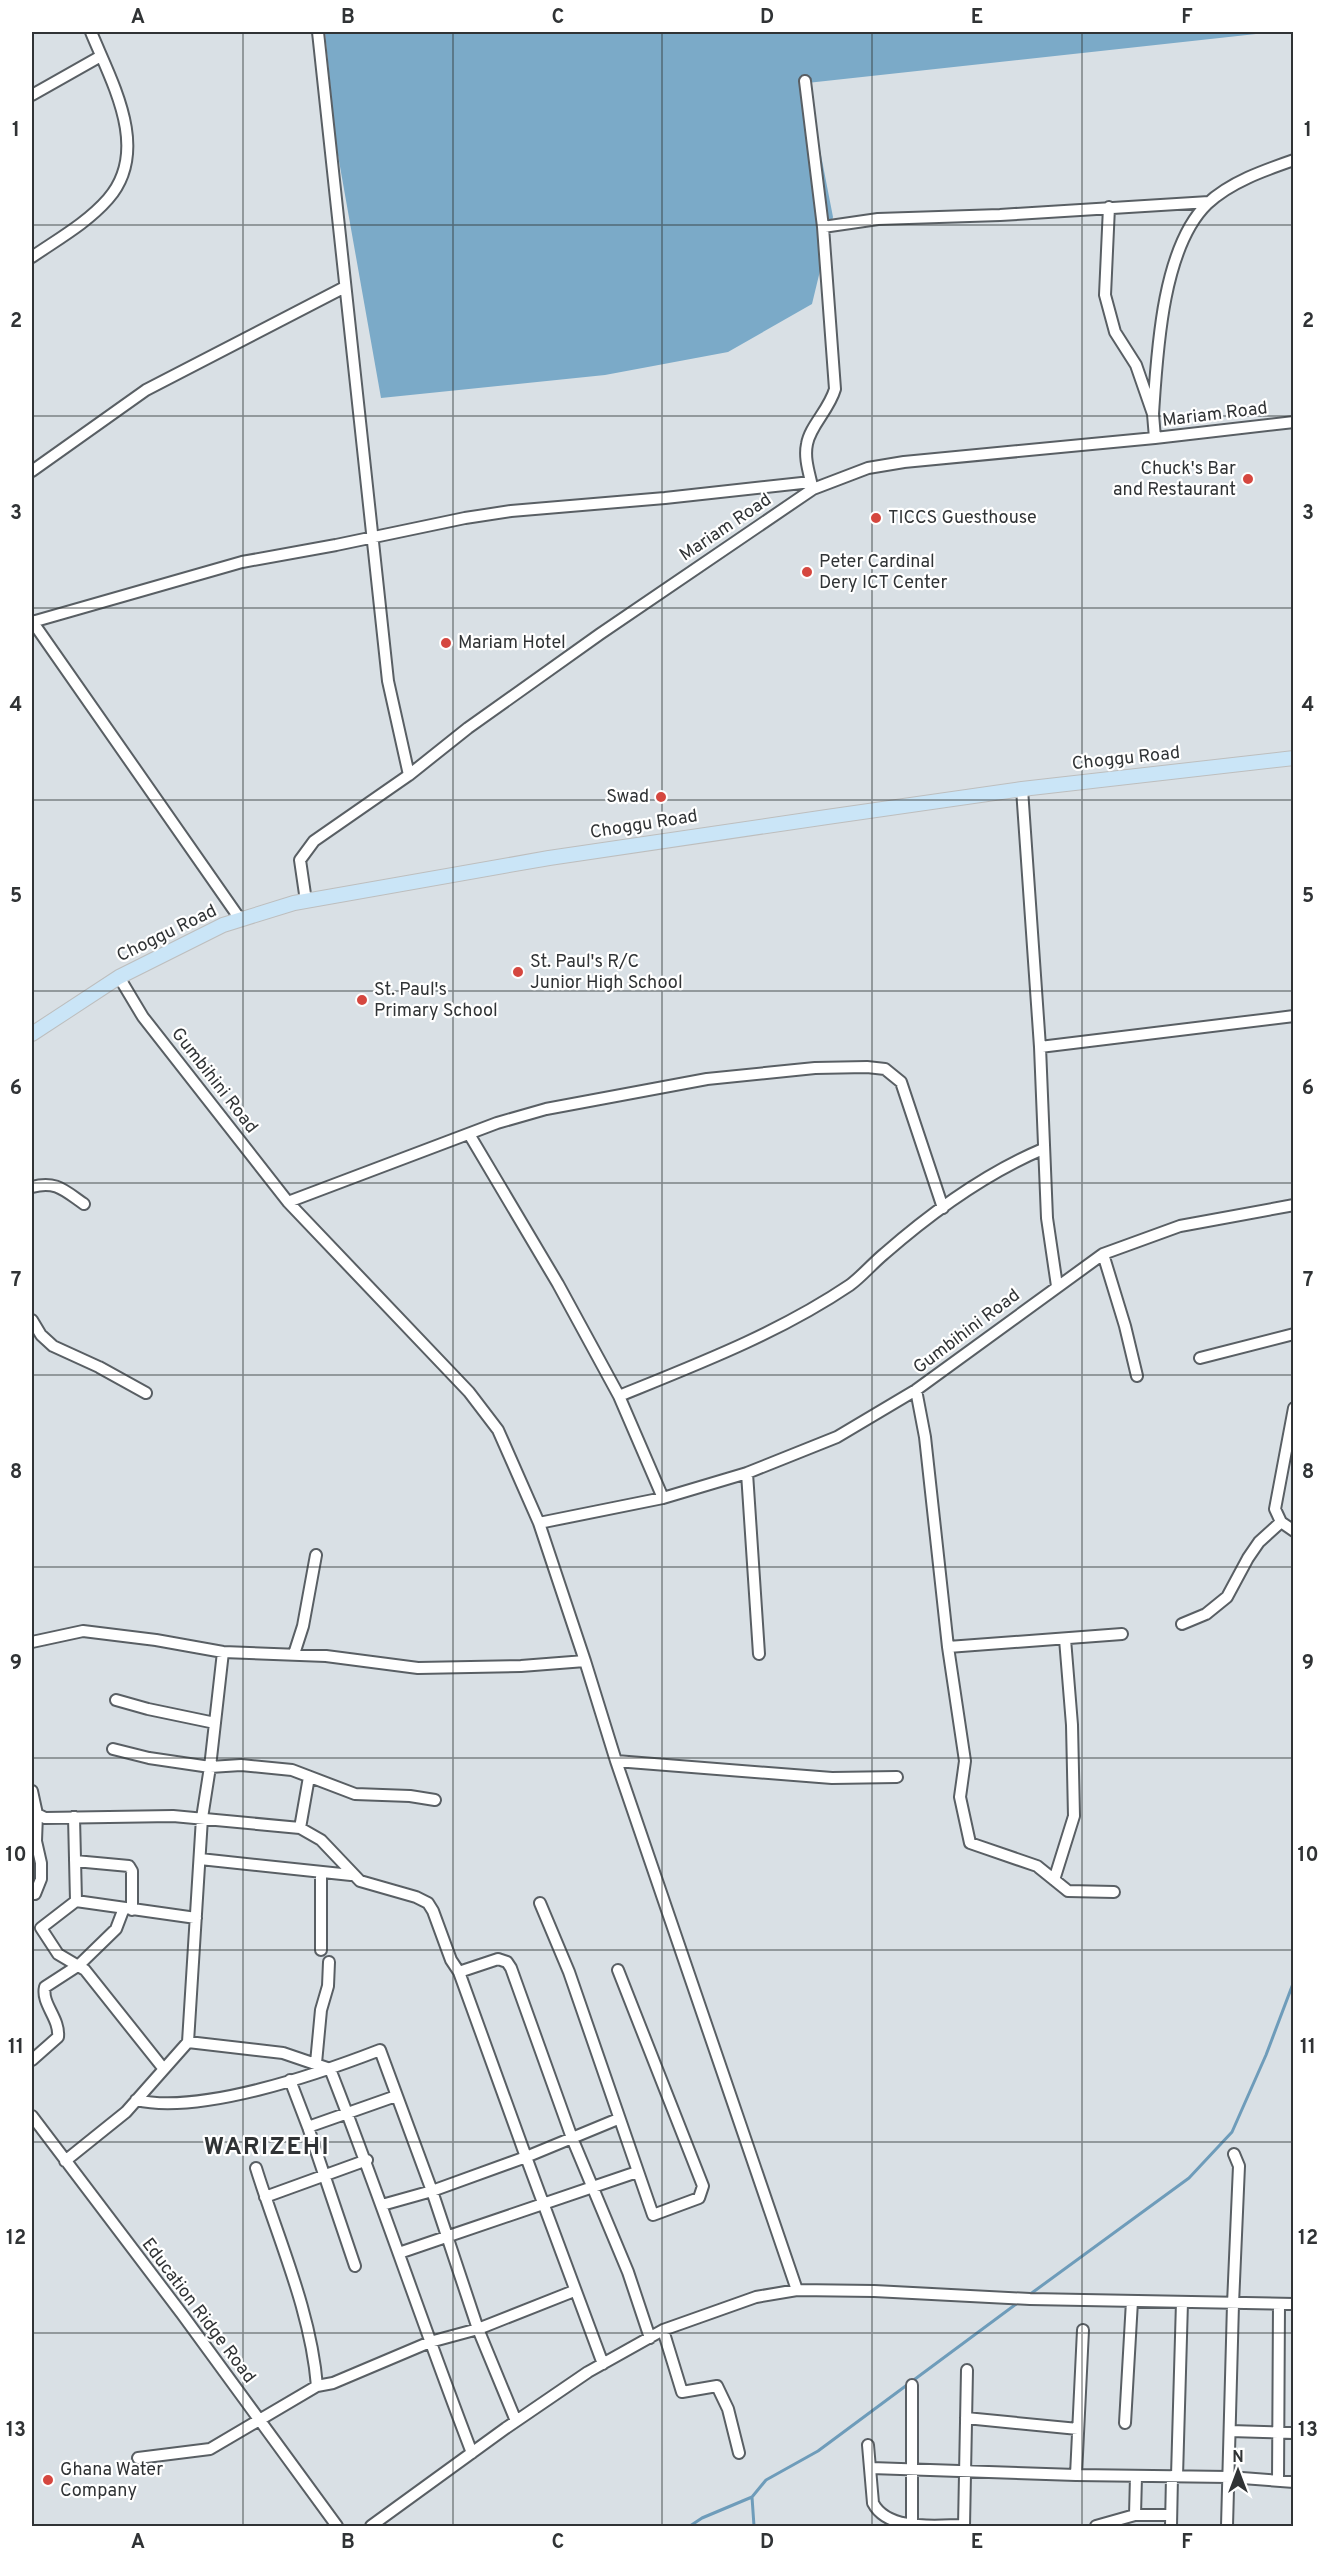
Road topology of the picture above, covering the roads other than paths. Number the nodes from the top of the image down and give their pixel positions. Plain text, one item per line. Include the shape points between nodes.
1 (91, 32) edge
2 (318, 32) edge
3 (101, 56) junction
4 (805, 81) dead end
5 (32, 95) edge
6 (1293, 160) edge
7 (1209, 202) junction
8 (1108, 207) junction
9 (823, 227) junction
10 (32, 257) edge
11 (345, 287) junction
12 (1153, 414) junction
13 (1293, 422) edge
14 (1155, 438) junction
15 (32, 471) edge
16 (812, 486) junction
17 (374, 537) junction
18 (32, 622) edge
19 (1293, 758) edge
20 (410, 775) junction
21 (1022, 789) junction
22 (306, 901) junction
23 (240, 919) junction
24 (119, 977) junction
25 (1293, 1016) edge
26 (32, 1034) edge
27 (1040, 1047) junction
28 (469, 1134) junction
29 (1043, 1149) junction
30 (32, 1187) edge
31 (288, 1202) junction
32 (84, 1204) dead end
33 (1293, 1205) edge
34 (943, 1208) junction
35 (1103, 1254) junction
36 (1057, 1286) junction
37 (32, 1320) edge
38 (1293, 1334) edge
39 (1200, 1358) dead end
40 (1137, 1376) dead end
41 (916, 1390) junction
42 (146, 1393) dead end
43 (619, 1396) junction
44 (1293, 1408) edge
45 (747, 1473) junction
46 (663, 1498) junction
47 (1281, 1522) junction
48 (539, 1523) junction
49 (1293, 1531) edge
50 (316, 1555) dead end
51 (1182, 1624) dead end
52 (1122, 1634) dead end
53 (1065, 1639) junction
54 (32, 1642) edge
55 (948, 1647) junction
56 (223, 1652) junction
57 (294, 1654) junction
58 (759, 1654) dead end
59 (585, 1661) junction
60 (116, 1700) dead end
61 (215, 1723) junction
62 (113, 1749) dead end
63 (616, 1761) junction
64 (210, 1767) junction
65 (309, 1777) junction
66 (897, 1777) dead end
67 (32, 1791) edge
68 (435, 1800) dead end
69 (37, 1814) junction
70 (74, 1817) junction
71 (202, 1818) junction
72 (300, 1828) junction
73 (200, 1859) junction
74 (75, 1861) junction
75 (321, 1872) junction
76 (351, 1875) junction
77 (1054, 1880) junction
78 (1114, 1892) dead end
79 (35, 1894) dead end
80 (76, 1901) junction
81 (540, 1903) dead end
82 (128, 1909) junction
83 (196, 1918) junction
84 (321, 1950) dead end
85 (329, 1962) dead end
86 (79, 1965) junction
87 (618, 1970) dead end
88 (459, 1972) junction
89 (188, 2042) junction
90 (32, 2060) edge
91 (316, 2063) junction
92 (163, 2068) junction
93 (330, 2068) junction
94 (290, 2080) junction
95 (396, 2096) junction
96 (136, 2100) junction
97 (348, 2114) junction
98 (32, 2116) edge
99 (618, 2119) junction
100 (308, 2127) junction
101 (572, 2138) junction
102 (1234, 2154) dead end
103 (526, 2157) junction
104 (367, 2160) junction
105 (65, 2161) junction
106 (256, 2168) dead end
107 (637, 2172) junction
108 (324, 2177) junction
109 (592, 2187) junction
110 (432, 2191) junction
111 (265, 2197) junction
112 (544, 2204) junction
113 (382, 2205) junction
114 (447, 2236) junction
115 (399, 2253) junction
116 (355, 2266) dead end
117 (797, 2290) junction
118 (574, 2291) junction
119 (1132, 2301) junction
120 (1182, 2302) junction
121 (1233, 2304) junction
122 (1279, 2304) junction
123 (1293, 2304) edge
124 (478, 2329) junction
125 (663, 2330) junction
126 (1083, 2330) dead end
127 (650, 2338) junction
128 (430, 2342) junction
129 (603, 2364) junction
130 (967, 2370) dead end
131 (912, 2385) dead end
132 (317, 2386) junction
133 (966, 2418) junction
134 (259, 2421) junction
135 (516, 2421) junction
136 (1125, 2423) dead end
137 (1078, 2429) junction
138 (1230, 2431) junction
139 (1278, 2432) junction
140 (1293, 2433) edge
141 (868, 2445) dead end
142 (472, 2453) junction
143 (739, 2453) dead end
144 (138, 2458) dead end
145 (870, 2468) junction
146 (914, 2470) junction
147 (966, 2471) junction
148 (1076, 2475) junction
149 (1136, 2476) junction
150 (1175, 2476) junction
151 (1229, 2477) junction
152 (1278, 2481) junction
153 (1293, 2481) edge
154 (1135, 2515) junction
155 (1171, 2515) junction
156 (337, 2526) edge
157 (371, 2526) edge
158 (912, 2526) edge
159 (964, 2526) edge
160 (1096, 2526) edge
161 (1171, 2526) edge
162 (1227, 2526) edge

1 - 3 street
2 - 11 street
3 - 5 street
3 - 10 street via 127,128 129,156 123,178 108,199 82,223
4 - 9 street
6 - 7 street via 1236,185
7 - 8 street
7 - 12 street via 1182,239 1171,275 1158,346
8 - 9 street via 878,219
8 - 12 street via 1105,295 1115,332 1136,365
9 - 16 street via 835,389 807,442
11 - 15 street via 146,390
11 - 17 street
12 - 14 street
13 - 14 street, Mariam Road
14 - 16 street, Mariam Road via 904,462 868,468
16 - 17 street via 511,511
16 - 20 street, Mariam Road via 506,701
17 - 18 street via 242,562
17 - 20 street via 388,681
18 - 23 street
19 - 21 main road, Choggu Road
20 - 22 street, Mariam Road via 314,841 300,860
21 - 22 main road, Choggu Road via 561,856
21 - 27 street
22 - 23 main road, Choggu Road
23 - 24 main road, Choggu Road
24 - 26 main road, Choggu Road
24 - 31 street, Gumbihini Road via 143,1017
25 - 27 street
27 - 29 street
28 - 31 street
28 - 34 street via 546,1109 707,1079 815,1068 885,1069 901,1082
28 - 43 street
29 - 34 street via 1000,1169
29 - 36 street via 1047,1218
30 - 32 street via 55,1185
31 - 48 street, Gumbihini Road via 468,1392 498,1430
33 - 35 street, Gumbihini Road via 1180,1226
34 - 43 street via 853,1283 812,1310
35 - 36 street, Gumbihini Road
35 - 40 street
36 - 41 street, Gumbihini Road
37 - 42 street via 53,1346
38 - 39 street
41 - 45 street, Gumbihini Road via 837,1437
41 - 55 street via 925,1437
43 - 46 street
44 - 47 street via 1275,1509
45 - 46 street, Gumbihini Road
45 - 58 street
46 - 48 street, Gumbihini Road
47 - 49 street
47 - 51 street via 1259,1542 1227,1597 1206,1614
48 - 59 street, Gumbihini Road
50 - 57 street
52 - 53 street
53 - 55 street
53 - 77 street via 1074,1816
54 - 56 street via 83,1631
55 - 77 street via 965,1761 960,1797 970,1843 1037,1866
56 - 57 street
56 - 61 street
57 - 59 street via 418,1668
59 - 63 street, Gumbihini Road
60 - 61 street
61 - 64 street
62 - 64 street
63 - 66 street via 832,1778
63 - 117 street, Gumbihini Road
64 - 65 street via 241,1765 292,1770
64 - 71 street
65 - 68 street via 355,1794
65 - 72 street
67 - 69 street
69 - 70 street via 45,1818
69 - 79 street via 41,1879
70 - 71 street
70 - 74 street
71 - 72 street
71 - 73 street
72 - 76 street via 321,1840
73 - 75 street
73 - 83 street
74 - 80 street
74 - 82 street via 129,1866 132,1871
75 - 76 street
75 - 84 street
76 - 88 street via 428,1903
77 - 78 street via 1068,1891
80 - 82 street
80 - 86 street via 41,1928 58,1954
81 - 99 street
82 - 83 street
82 - 86 street via 116,1929
83 - 89 street
85 - 91 street
86 - 90 street via 45,1987 44,1995 58,2024 58,2037
86 - 92 street
87 - 107 street via 703,2186 699,2198 653,2215
88 - 101 street via 498,1959 507,1962
88 - 103 street
89 - 91 street via 283,2053
89 - 92 street
91 - 93 street
92 - 96 street
93 - 94 street
93 - 95 street via 380,2050
93 - 97 street
94 - 96 street via 238,2094 180,2103 156,2105
94 - 100 street
95 - 97 street
95 - 110 street
96 - 105 street
97 - 100 street
97 - 104 street
98 - 105 street, Education Ridge Road
99 - 101 street
99 - 107 street
100 - 108 street
101 - 103 street
101 - 109 street
102 - 121 street via 1239,2166
103 - 110 street
103 - 112 street
104 - 108 street
104 - 113 street
105 - 134 street, Education Ridge Road
106 - 111 street
107 - 109 street
108 - 111 street
108 - 116 street
109 - 112 street
109 - 127 street via 628,2272
110 - 113 street
110 - 114 street
111 - 132 street via 307,2326
112 - 114 street
112 - 118 street
113 - 115 street
114 - 115 street
114 - 124 street
115 - 128 street
117 - 119 street
117 - 125 street via 756,2297
118 - 124 street
118 - 129 street
119 - 120 street
119 - 136 street
120 - 121 street
120 - 150 street
121 - 122 street
121 - 138 street
122 - 123 street
122 - 139 street
124 - 128 street
124 - 135 street
125 - 127 street
125 - 143 street via 682,2392 717,2386 728,2409
126 - 137 street
127 - 129 street
128 - 132 street via 333,2383
128 - 142 street
129 - 135 street
130 - 133 street
131 - 146 street
132 - 134 street
133 - 137 street
133 - 147 street
134 - 144 street via 210,2449
134 - 156 street, Education Ridge Road
135 - 142 street
137 - 148 street
138 - 139 street
138 - 151 street
139 - 140 street
139 - 152 street
141 - 145 street
142 - 157 street
145 - 146 street
145 - 158 street via 875,2507 895,2521
146 - 147 street
146 - 158 street
147 - 148 street
147 - 159 street
148 - 149 street
149 - 150 street
149 - 154 street
150 - 151 street
150 - 155 street
151 - 152 street
151 - 162 street
152 - 153 street
154 - 155 street
154 - 160 street
155 - 161 street
158 - 159 street

